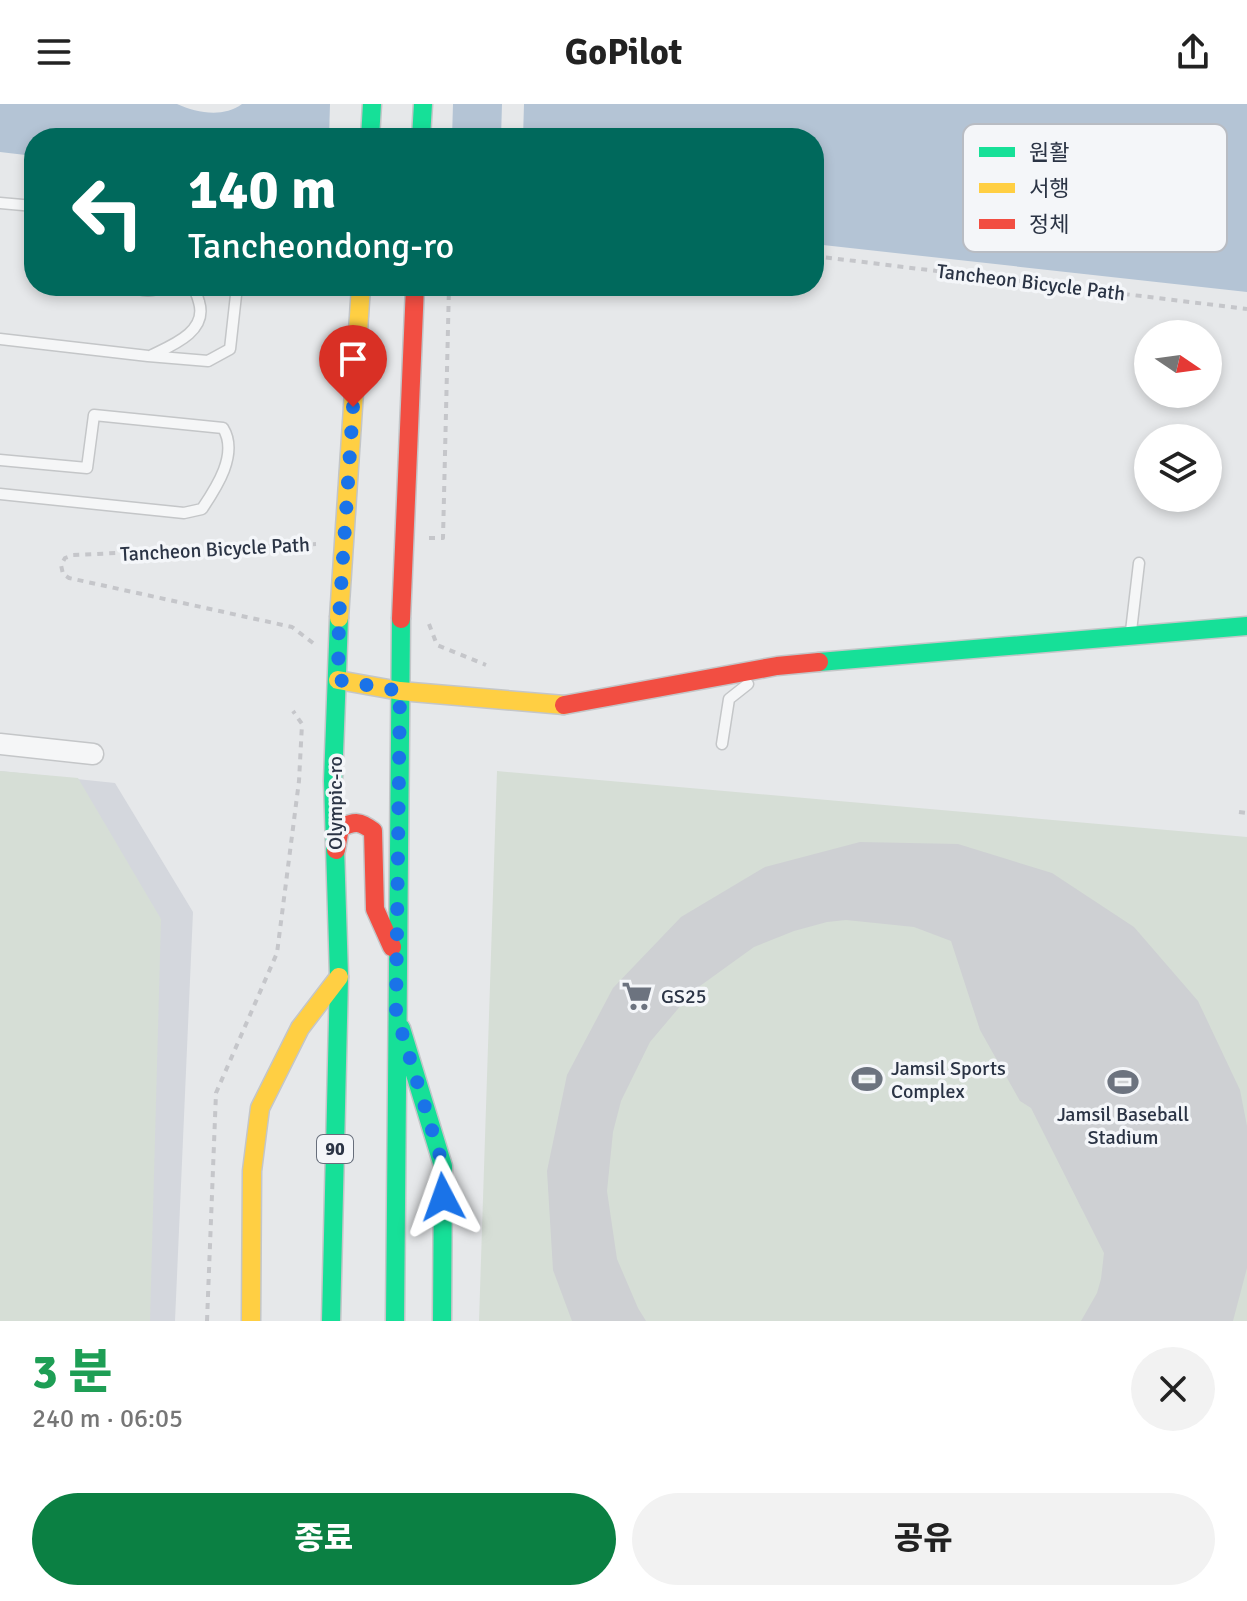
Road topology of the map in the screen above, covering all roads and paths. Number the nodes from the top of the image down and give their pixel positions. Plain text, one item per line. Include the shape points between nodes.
1 (372, 104) edge
2 (423, 104) edge
3 (371, 128) edge
4 (422, 128) edge
5 (0, 203) edge
6 (24, 205) edge
7 (824, 257) edge
8 (197, 296) edge
9 (236, 296) edge
10 (360, 296) edge
11 (415, 296) edge
12 (449, 296) edge
13 (1247, 309) edge
14 (0, 339) edge
15 (148, 356) junction
16 (0, 460) edge
17 (0, 494) edge
18 (427, 538) dead end
19 (319, 544) dead end
20 (1139, 563) dead end
21 (427, 618) dead end
22 (1247, 626) edge
23 (1130, 635) junction
24 (314, 644) dead end
25 (486, 665) dead end
26 (338, 680) junction
27 (400, 691) junction
28 (293, 711) dead end
29 (0, 744) edge
30 (722, 744) dead end
31 (93, 754) dead end
32 (1239, 812) dead end
33 (1247, 813) edge
34 (335, 861) junction
35 (396, 956) junction
36 (339, 977) junction
37 (396, 1013) junction
38 (207, 1321) edge
39 (251, 1321) edge
40 (331, 1321) edge
41 (395, 1321) edge
42 (442, 1321) edge

1 - 3 main road
2 - 4 main road
5 - 6 lane
7 - 13 path, Tancheon Bicycle Path
8 - 15 lane via 202,311 196,328
9 - 15 lane via 230,349 208,361
10 - 26 main road, Olympic-ro / 90, bridge
11 - 27 main road, bridge
12 - 18 path via 443,538
14 - 15 lane
16 - 17 lane via 87,468 94,415 223,428 227,434 221,480 202,509 184,513
19 - 24 path, Tancheon Bicycle Path via 73,555 61,565 69,578 292,627
20 - 23 lane
21 - 25 path via 437,645
22 - 23 main road
23 - 27 main road via 777,666 564,705
23 - 30 lane via 1114,646 778,675 746,684 729,699
26 - 27 main road
26 - 34 main road, Olympic-ro / 90
27 - 35 main road
28 - 38 path via 302,724 299,781 277,953 216,1093
29 - 31 street
32 - 33 path
34 - 35 main road via 340,828 362,822 373,831 375,909
34 - 36 main road, Olympic-ro / 90
35 - 37 main road
36 - 39 main road via 300,1028 260,1108 252,1171
36 - 40 main road, Olympic-ro / 90
37 - 41 main road
37 - 42 main road via 443,1166

